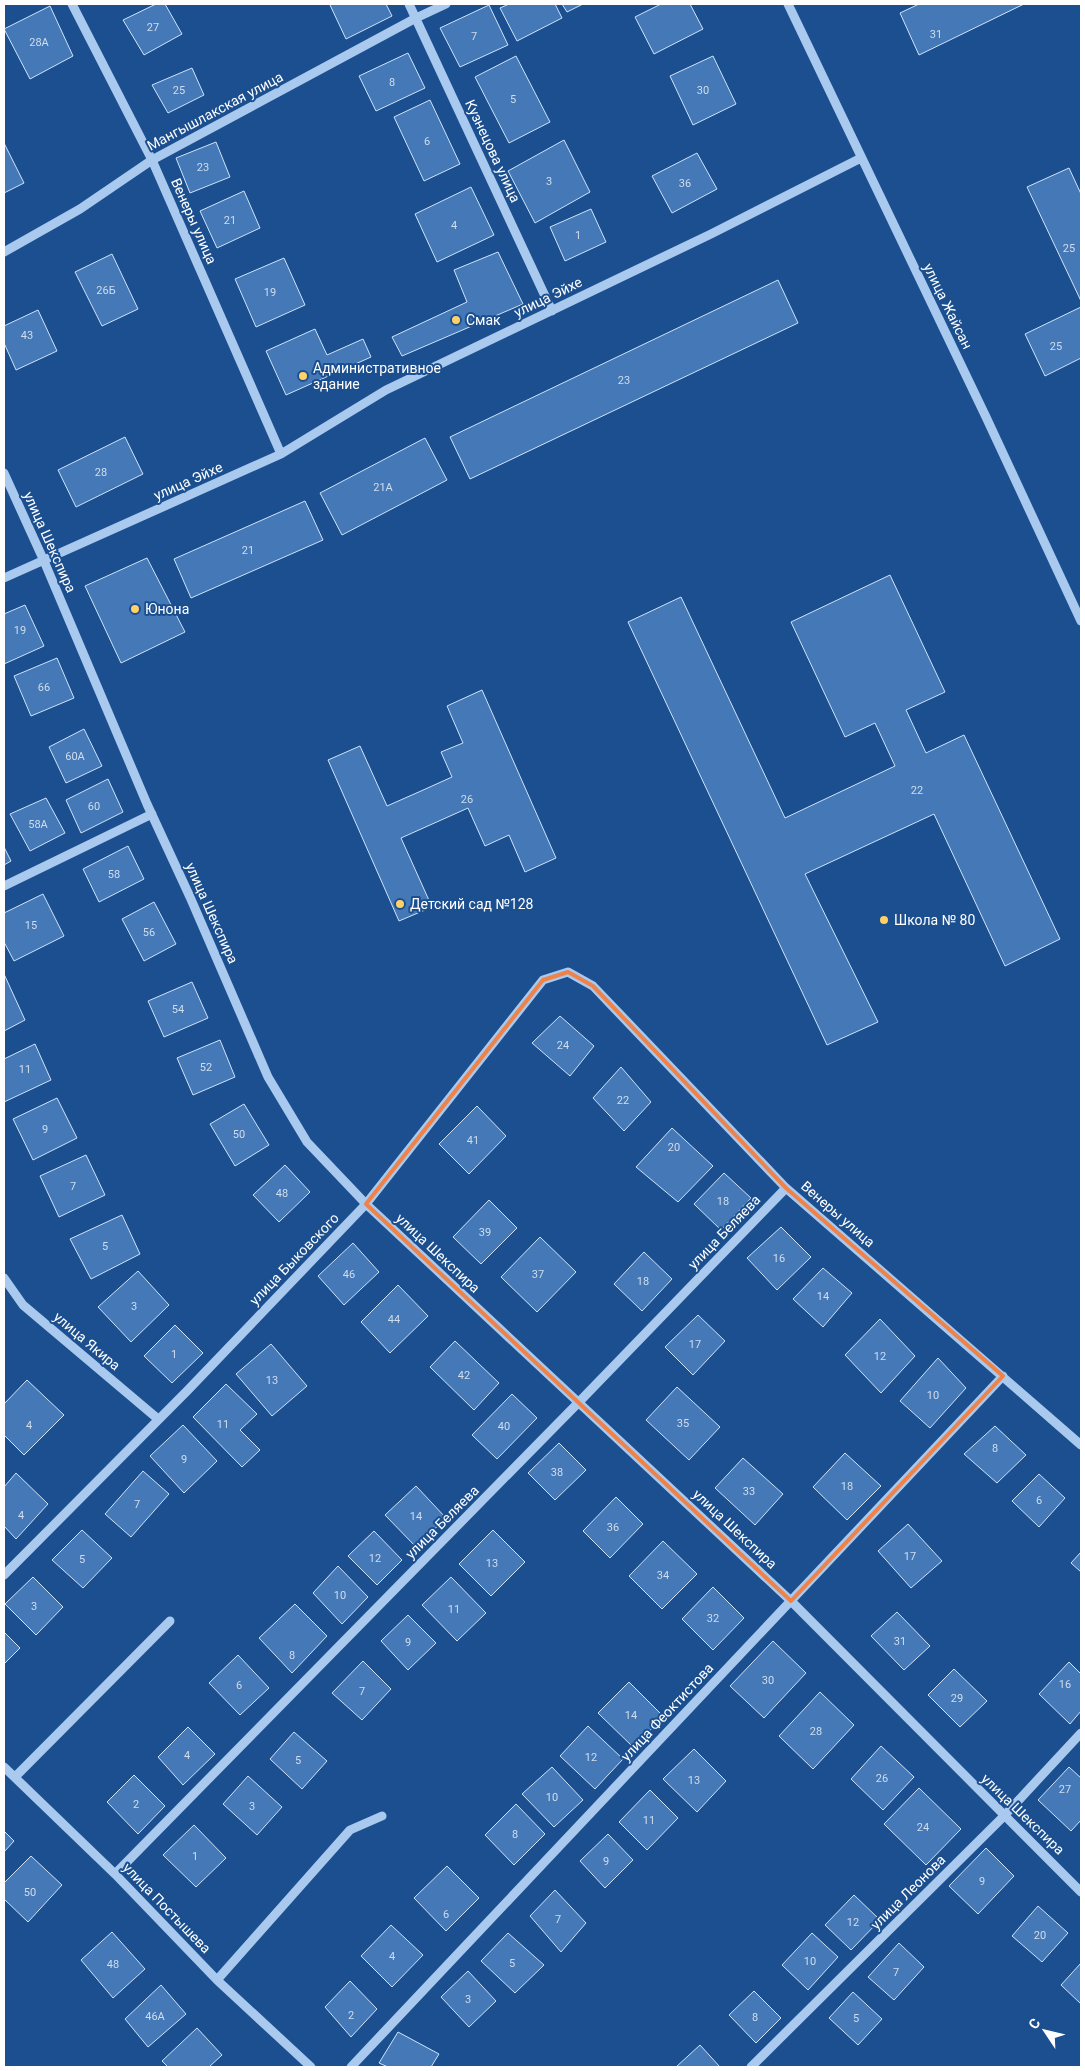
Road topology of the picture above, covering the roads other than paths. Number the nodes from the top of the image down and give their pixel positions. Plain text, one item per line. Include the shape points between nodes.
1 (72, 4) edge
2 (410, 4) edge
3 (446, 4) edge
4 (788, 4) edge
5 (416, 18) junction
6 (861, 158) junction
7 (152, 160) junction
8 (4, 252) edge
9 (552, 311) junction
10 (281, 454) junction
11 (4, 474) edge
12 (44, 561) junction
13 (4, 578) edge
14 (1081, 621) edge
15 (152, 814) junction
16 (4, 886) edge
17 (593, 986) joint
18 (786, 1188) junction
19 (366, 1204) junction
20 (4, 1278) edge
21 (1003, 1376) junction
22 (579, 1402) junction
23 (158, 1419) junction
24 (1081, 1446) edge
25 (4, 1575) edge
26 (791, 1601) junction
27 (170, 1621) dead end
28 (1081, 1733) edge
29 (4, 1766) edge
30 (15, 1777) junction
31 (382, 1816) dead end
32 (1004, 1816) junction
33 (115, 1874) junction
34 (1081, 1892) edge
35 (217, 1980) junction
36 (311, 2067) edge
37 (351, 2067) edge
38 (751, 2067) edge

1 - 7 street, Венеры улица
2 - 5 street, Кузнецова улица
3 - 5 street, Мангышлакская улица
4 - 6 street, улица Жайсан
5 - 7 street, Мангышлакская улица
5 - 9 street, Кузнецова улица
6 - 9 street, улица Эйхе
6 - 14 street, улица Жайсан
7 - 8 street, Мангышлакская улица via 80,209
7 - 10 street, Венеры улица
9 - 10 street, улица Эйхе via 386,390
10 - 12 street, улица Эйхе
11 - 12 street, улица Шекспира
12 - 13 street, улица Эйхе
12 - 15 street, улица Шекспира
15 - 16 street
15 - 19 street, улица Шекспира via 268,1077 307,1142
17 - 18 street, Венеры улица
17 - 19 street, улица Быковского via 568,972 543,980
18 - 21 street, Венеры улица
18 - 22 street, улица Беляева
19 - 22 street, улица Шекспира
19 - 23 street, улица Быковского
20 - 23 street, улица Якира via 23,1305
21 - 24 street, Венеры улица
21 - 26 street, улица Феоктистова
22 - 26 street, улица Шекспира
22 - 33 street, улица Беляева
23 - 25 street, улица Быковского
26 - 32 street, улица Шекспира
26 - 37 street, улица Феоктистова
27 - 30 street
28 - 32 street, улица Леонова
29 - 30 street, улица Постышева
30 - 33 street, улица Постышева
31 - 35 street via 350,1830
32 - 34 street, улица Шекспира
32 - 38 street, улица Леонова
33 - 35 street, улица Постышева
35 - 36 street, улица Постышева

